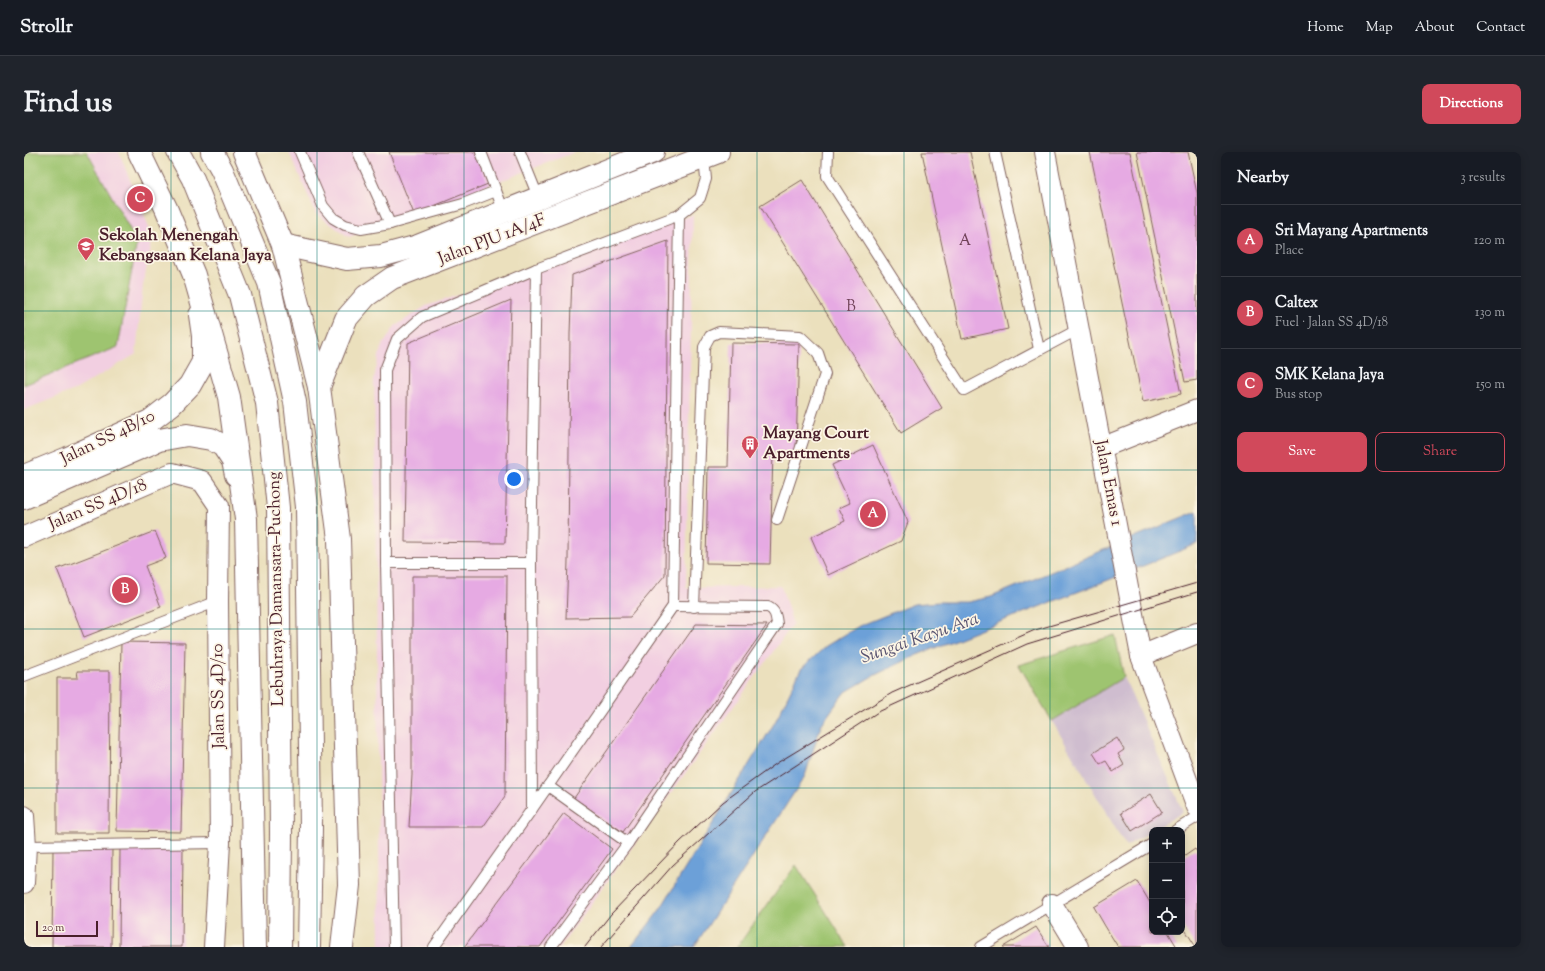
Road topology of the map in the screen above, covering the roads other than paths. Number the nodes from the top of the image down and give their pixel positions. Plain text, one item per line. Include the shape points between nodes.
1 (139, 152) edge
2 (178, 152) edge
3 (212, 152) edge
4 (244, 152) edge
5 (300, 152) edge
6 (358, 152) edge
7 (481, 152) edge
8 (653, 152) edge
9 (828, 152) edge
10 (995, 152) edge
11 (1045, 152) edge
12 (524, 153) edge
13 (711, 155) edge
14 (496, 191) junction
15 (538, 197) junction
16 (504, 211) junction
17 (679, 215) junction
18 (548, 219) junction
19 (390, 224) junction
20 (512, 233) junction
21 (283, 244) junction
22 (536, 269) junction
23 (194, 275) junction
24 (1079, 329) junction
25 (1039, 349) junction
26 (319, 387) junction
27 (1197, 410) edge
28 (1101, 448) junction
29 (172, 473) joint
30 (24, 476) edge
31 (24, 498) edge
32 (246, 519) junction
33 (777, 520) dead end
34 (24, 537) edge
35 (386, 563) junction
36 (530, 563) junction
37 (218, 602) junction
38 (673, 606) junction
39 (694, 606) junction
40 (1197, 633) edge
41 (1141, 656) junction
42 (24, 676) edge
43 (548, 786) junction
44 (1197, 807) edge
45 (532, 809) junction
46 (24, 816) edge
47 (1197, 817) edge
48 (1181, 827) edge
49 (628, 842) junction
50 (220, 843) junction
51 (26, 846) junction
52 (1149, 846) edge
53 (24, 883) edge
54 (1052, 904) junction
55 (214, 947) edge
56 (255, 947) edge
57 (280, 947) edge
58 (309, 947) edge
59 (342, 947) edge
60 (394, 947) edge
61 (434, 947) edge
62 (551, 947) edge
63 (981, 947) edge
64 (1078, 947) edge

1 - 23 main road
2 - 57 main road, Lebuhraya Damansara–Puchong via 193,179 240,295 268,403 278,508
3 - 58 main road, Lebuhraya Damansara–Puchong via 269,283 295,402 307,507 311,828
4 - 21 main road
5 - 19 lane via 323,206 333,218 362,229
6 - 19 lane
7 - 14 lane
8 - 15 main road, Jalan PJU 1A/4F
9 - 25 lane via 827,176 964,390
10 - 25 lane
11 - 24 street, Jalan Emas 1
12 - 15 lane
13 - 17 lane via 700,198
13 - 18 main road, Jalan PJU 1A/4F
14 - 16 lane
14 - 19 lane via 463,204
15 - 16 main road, Jalan PJU 1A/4F
15 - 18 lane
16 - 20 lane
16 - 21 main road, Jalan PJU 1A/4F via 418,246 381,256 347,259
17 - 22 lane
17 - 38 lane
18 - 20 main road, Jalan PJU 1A/4F
20 - 26 main road, Jalan PJU 1A/4F via 392,278 366,296 346,319
21 - 26 main road
22 - 35 lane via 422,317 397,339 385,370
22 - 36 lane
23 - 30 main road, Jalan SS 4B/10 via 203,336 203,362 190,384 172,404 150,421
23 - 32 main road via 229,397
24 - 25 lane
24 - 28 street, Jalan Emas 1
26 - 59 main road via 339,539 349,885
27 - 28 street
28 - 41 street, Jalan Emas 1
29 - 34 street, Jalan SS 4D/18
29 - 37 street, Jalan SS 4D/10 via 202,481 219,506
31 - 32 main road, Jalan SS 4B/10 via 159,440 187,435 211,439 223,446 233,461
32 - 56 main road
33 - 39 lane via 825,374 818,353 800,336 719,332 710,336 704,347
35 - 36 lane
35 - 60 lane
36 - 45 lane
37 - 42 lane
37 - 50 street, Jalan SS 4D/10
38 - 39 lane
38 - 43 lane
39 - 49 lane via 768,607 774,612 777,624
40 - 41 street
41 - 44 street, Jalan Emas 1
43 - 45 lane
43 - 49 lane
45 - 61 lane
46 - 51 street
47 - 48 lane
49 - 62 lane
50 - 51 lane
50 - 55 street, Jalan SS 4D/10
51 - 53 street
52 - 54 lane
54 - 63 lane
54 - 64 street

